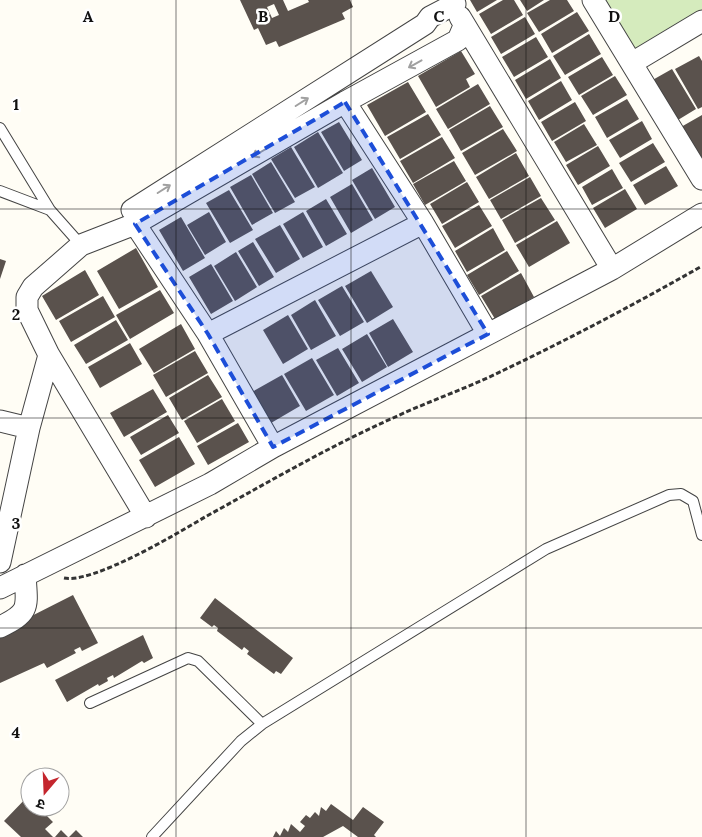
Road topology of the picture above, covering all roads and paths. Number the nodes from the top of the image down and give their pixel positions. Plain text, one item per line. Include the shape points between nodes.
1 (593, 0) edge
2 (453, 2) edge
3 (427, 8) edge
4 (702, 21) edge
5 (464, 26) junction
6 (632, 63) junction
7 (345, 102) junction
8 (0, 128) edge
9 (702, 179) edge
10 (0, 192) edge
11 (50, 210) junction
12 (702, 214) edge
13 (423, 223) junction
14 (126, 228) junction
15 (81, 245) junction
16 (702, 266) edge
17 (612, 269) junction
18 (208, 334) junction
19 (488, 334) junction
20 (49, 355) junction
21 (0, 421) edge
22 (28, 428) junction
23 (273, 446) junction
24 (146, 517) junction
25 (702, 535) edge
26 (0, 562) edge
27 (30, 573) junction
28 (0, 588) edge
29 (0, 627) edge
30 (90, 703) dead end
31 (262, 724) junction
32 (152, 837) edge

1 - 6 street
2 - 3 street
2 - 5 street
14 -> 3 street via 124,215 425,24
4 - 6 street
5 -> 7 street via 458,40
5 - 17 street
6 - 9 street
7 - 13 street
7 -> 14 street
8 - 11 lane
10 - 11 lane
11 - 15 lane
12 - 17 street
13 - 18 street
13 - 19 street
14 - 15 street
14 - 18 street
15 - 20 street via 33,287 27,297 27,310
16 - 27 path via 502,371 392,419 301,464 151,548 79,578
17 - 19 street
18 - 23 street
19 - 23 street
20 - 22 street
20 - 24 street
21 - 22 street
22 - 26 street
23 - 24 street
24 - 27 street
25 - 31 lane via 693,501 681,494 669,495 546,549
27 - 28 street
27 - 29 street via 24,611 18,619
30 - 31 lane via 188,658 198,661
31 - 32 lane

